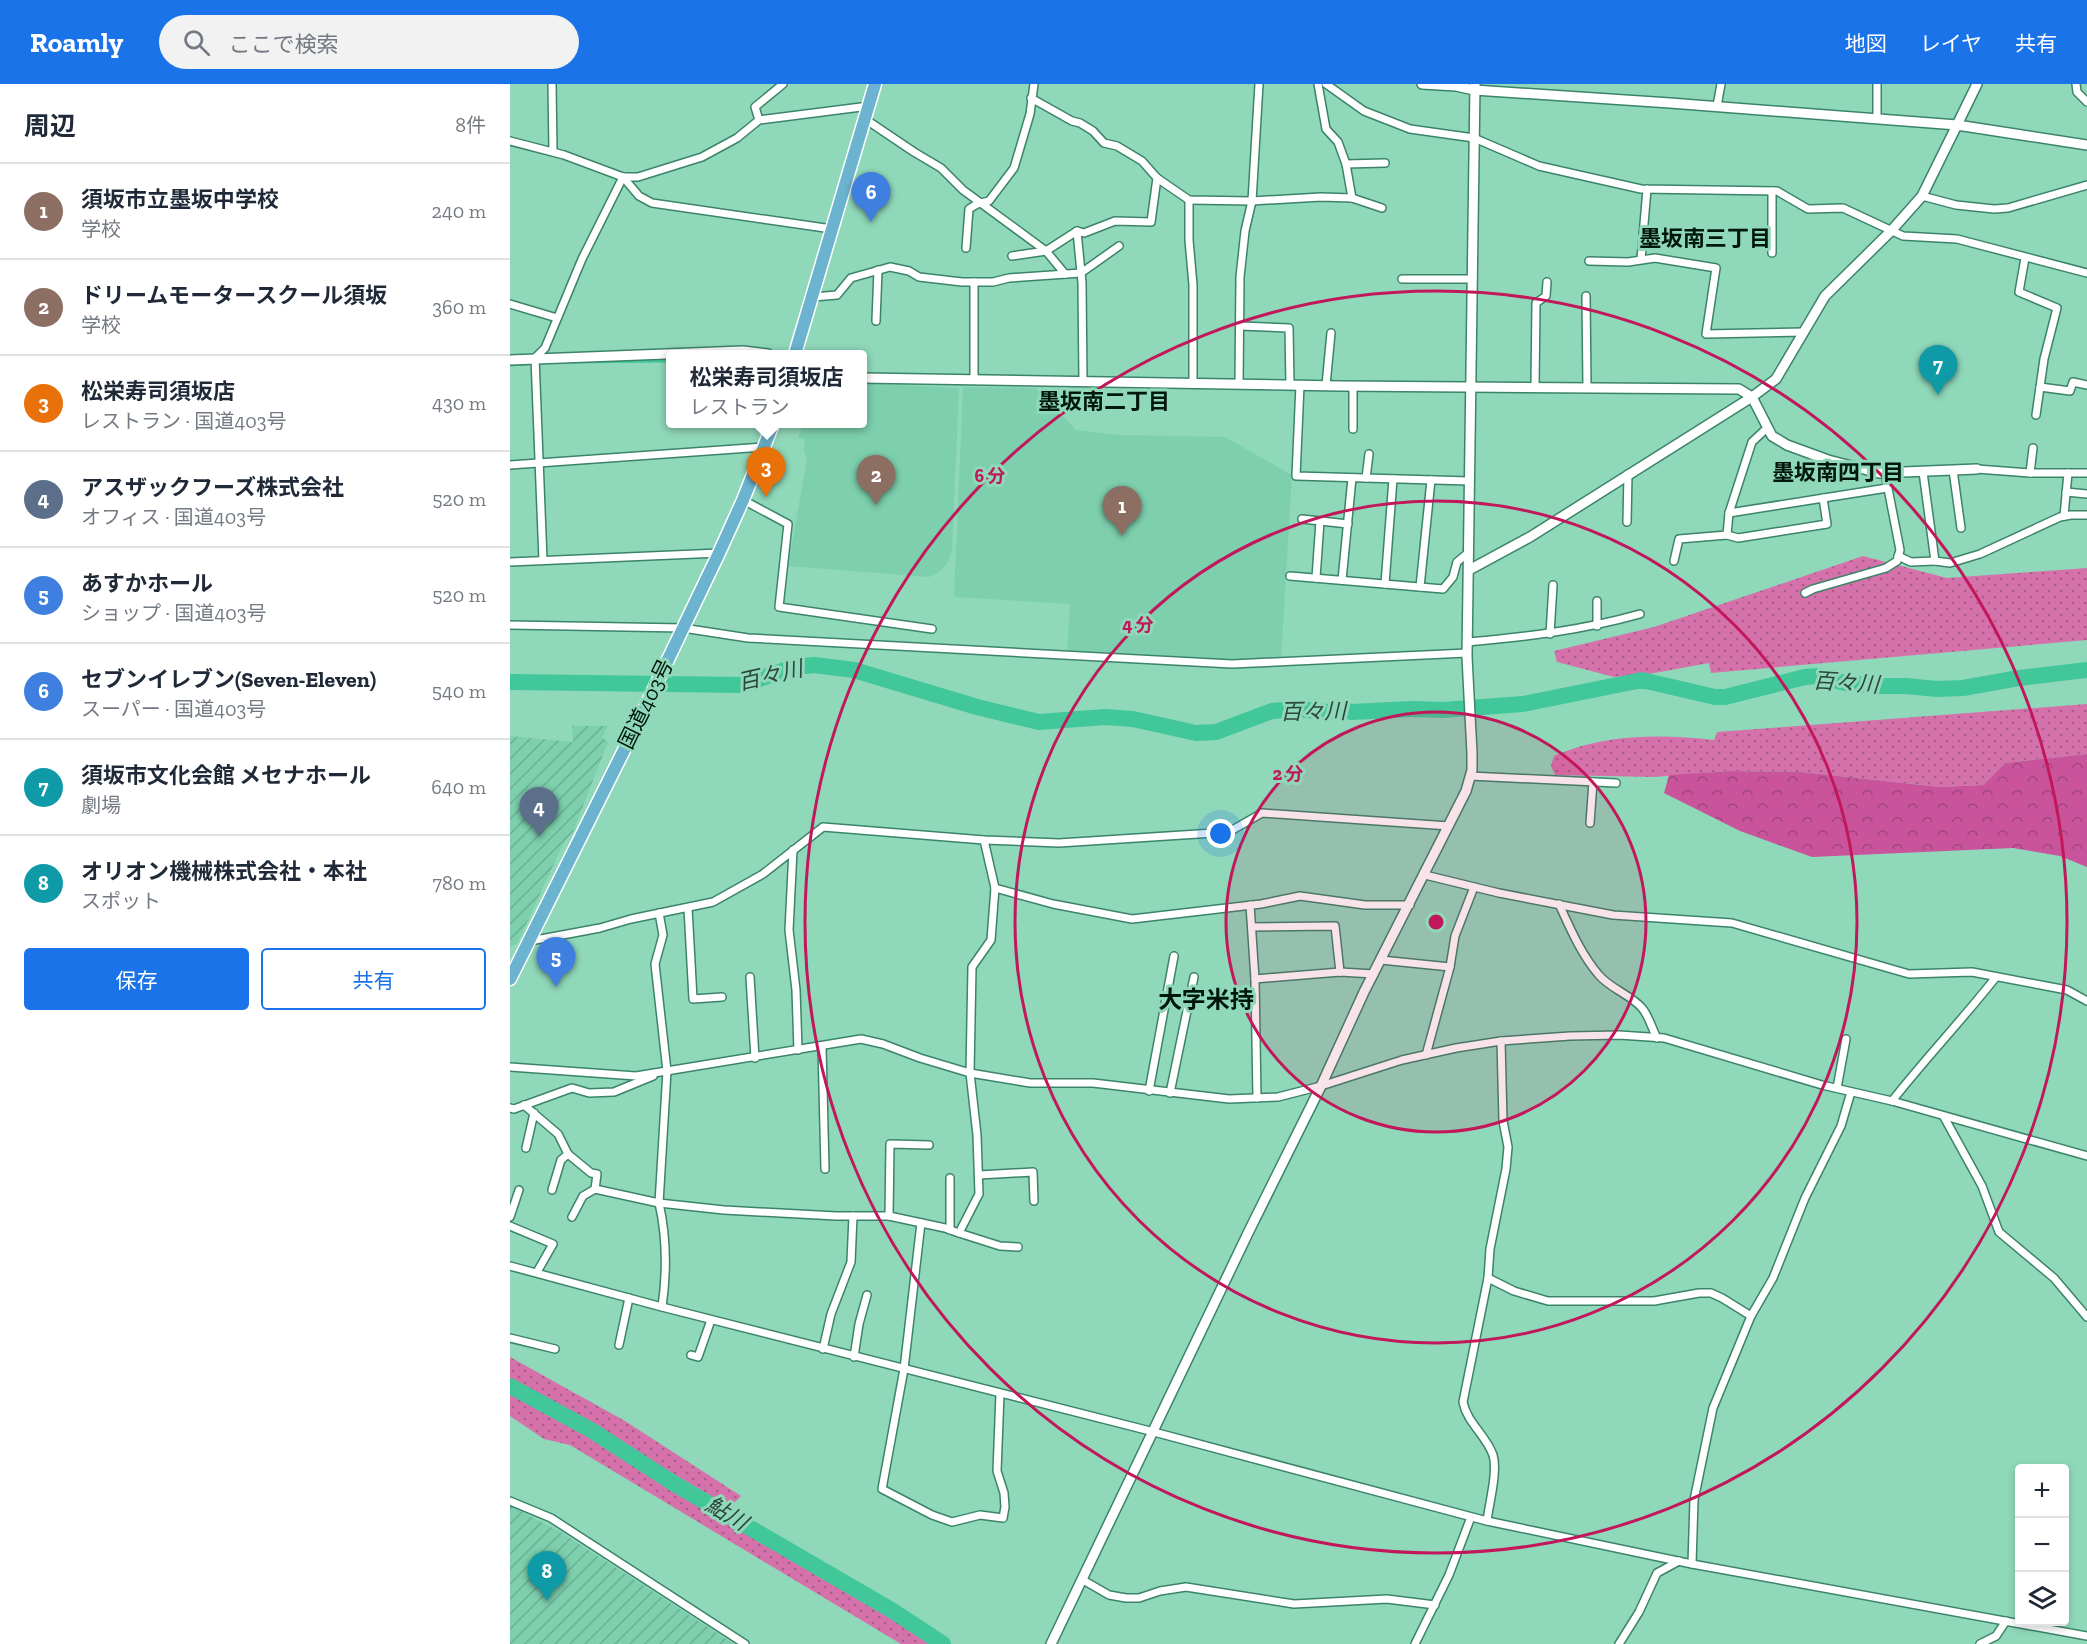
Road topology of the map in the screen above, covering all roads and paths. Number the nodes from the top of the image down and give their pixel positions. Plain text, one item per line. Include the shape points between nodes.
1 (552, 84) edge
2 (783, 84) edge
3 (875, 84) edge
4 (1034, 84) edge
5 (1259, 84) edge
6 (1318, 84) edge
7 (1326, 84) edge
8 (1422, 84) edge
9 (1721, 84) edge
10 (1877, 84) edge
11 (1977, 84) edge
12 (2076, 84) edge
13 (1475, 87) edge
14 (1031, 98) junction
15 (2087, 102) edge
16 (869, 106) junction
17 (1717, 106) junction
18 (864, 119) junction
19 (1876, 119) junction
20 (759, 120) junction
21 (1957, 125) junction
22 (1474, 138) junction
23 (510, 141) edge
24 (2087, 145) edge
25 (554, 151) junction
26 (1385, 163) dead end
27 (1346, 164) junction
28 (623, 177) junction
29 (1157, 178) junction
30 (2087, 185) edge
31 (1647, 189) junction
32 (1772, 191) junction
33 (1922, 196) junction
34 (1352, 198) junction
35 (1189, 200) junction
36 (1252, 201) junction
37 (980, 203) junction
38 (1382, 208) dead end
39 (832, 229) junction
40 (1077, 231) junction
41 (1891, 231) junction
42 (1119, 246) dead end
43 (966, 248) dead end
44 (1046, 251) junction
45 (1772, 253) dead end
46 (1012, 256) dead end
47 (2025, 258) junction
48 (1641, 259) junction
49 (1589, 261) dead end
50 (878, 270) junction
51 (1081, 273) junction
52 (2087, 273) edge
53 (1065, 274) junction
54 (1402, 279) dead end
55 (1473, 279) junction
56 (974, 282) junction
57 (1546, 282) dead end
58 (1586, 296) dead end
59 (813, 297) junction
60 (510, 304) edge
61 (557, 318) junction
62 (876, 321) dead end
63 (1240, 326) junction
64 (1804, 332) junction
65 (1331, 333) dead end
66 (796, 350) edge
67 (666, 354) edge
68 (535, 358) junction
69 (510, 360) edge
70 (867, 378) edge
71 (974, 380) junction
72 (1083, 382) junction
73 (1193, 384) junction
74 (1239, 384) junction
75 (1295, 385) junction
76 (1326, 385) junction
77 (1471, 385) junction
78 (2087, 385) edge
79 (1353, 386) junction
80 (1535, 386) junction
81 (1587, 387) junction
82 (2040, 387) junction
83 (1752, 397) junction
84 (2036, 415) dead end
85 (771, 428) edge
86 (1767, 428) junction
87 (1353, 429) dead end
88 (764, 447) junction
89 (2033, 448) dead end
90 (1369, 454) dead end
91 (539, 464) junction
92 (510, 465) edge
93 (1977, 469) joint
94 (1953, 470) junction
95 (1923, 472) junction
96 (1885, 473) junction
97 (2030, 473) junction
98 (2068, 473) junction
99 (2087, 473) edge
100 (1628, 474) junction
101 (1352, 478) junction
102 (1366, 478) junction
103 (1393, 479) junction
104 (1431, 480) junction
105 (1469, 481) junction
106 (1887, 488) junction
107 (2066, 492) junction
108 (2087, 494) edge
109 (1823, 498) junction
110 (743, 500) junction
111 (1729, 513) junction
112 (2087, 515) edge
113 (2064, 516) junction
114 (1302, 519) dead end
115 (1320, 521) junction
116 (1627, 522) dead end
117 (1348, 524) junction
118 (1961, 528) dead end
119 (1727, 535) junction
120 (719, 553) junction
121 (1468, 553) junction
122 (1898, 556) junction
123 (543, 560) junction
124 (1674, 561) dead end
125 (1935, 561) junction
126 (510, 562) edge
127 (1468, 570) junction
128 (1290, 576) dead end
129 (1316, 578) junction
130 (1342, 580) junction
131 (1384, 584) junction
132 (1553, 585) dead end
133 (1420, 587) junction
134 (1804, 593) dead end
135 (1597, 601) dead end
136 (1640, 615) dead end
137 (510, 625) edge
138 (1597, 626) junction
139 (932, 629) dead end
140 (682, 630) junction
141 (1550, 634) junction
142 (1467, 642) junction
143 (1467, 655) junction
144 (1470, 776) junction
145 (1593, 782) junction
146 (1616, 783) dead end
147 (1588, 818) dead end
148 (1449, 826) junction
149 (984, 840) junction
150 (793, 850) junction
151 (1425, 875) junction
152 (1474, 887) junction
153 (995, 888) junction
154 (1559, 904) junction
155 (1250, 905) junction
156 (1410, 905) junction
157 (688, 908) junction
158 (659, 913) junction
159 (1252, 927) junction
160 (530, 941) junction
161 (1174, 956) dead end
162 (515, 957) edge
163 (1381, 960) junction
164 (1450, 967) junction
165 (1340, 972) junction
166 (1374, 974) junction
167 (750, 977) dead end
168 (1194, 977) dead end
169 (1996, 977) junction
170 (1255, 978) junction
171 (510, 979) edge
172 (722, 997) dead end
173 (2087, 1001) edge
174 (1657, 1038) junction
175 (1846, 1039) dead end
176 (1501, 1041) junction
177 (822, 1047) junction
178 (798, 1050) junction
179 (1425, 1055) junction
180 (755, 1058) junction
181 (510, 1067) edge
182 (667, 1071) junction
183 (970, 1073) junction
184 (1322, 1086) junction
185 (1837, 1088) junction
186 (1149, 1090) junction
187 (1851, 1092) junction
188 (1170, 1093) junction
189 (1257, 1098) junction
190 (1892, 1101) junction
191 (524, 1105) junction
192 (510, 1108) edge
193 (534, 1113) junction
194 (1944, 1117) junction
195 (929, 1145) dead end
196 (526, 1148) dead end
197 (568, 1154) junction
198 (2087, 1156) edge
199 (825, 1169) dead end
200 (979, 1175) junction
201 (950, 1178) dead end
202 (595, 1189) junction
203 (519, 1190) dead end
204 (552, 1190) dead end
205 (1034, 1201) dead end
206 (660, 1203) junction
207 (510, 1216) edge
208 (853, 1216) junction
209 (889, 1216) junction
210 (572, 1217) dead end
211 (921, 1223) junction
212 (510, 1226) edge
213 (950, 1230) junction
214 (959, 1233) junction
215 (1018, 1247) dead end
216 (510, 1266) edge
217 (537, 1272) junction
218 (1488, 1278) junction
219 (867, 1295) dead end
220 (629, 1298) junction
221 (662, 1307) junction
222 (1751, 1316) junction
223 (2087, 1317) edge
224 (711, 1320) junction
225 (510, 1338) edge
226 (619, 1345) dead end
227 (555, 1349) dead end
228 (823, 1349) junction
229 (698, 1357) dead end
230 (854, 1357) junction
231 (904, 1370) junction
232 (1000, 1394) junction
233 (1154, 1432) junction
234 (510, 1501) edge
235 (1472, 1517) junction
236 (1487, 1521) junction
237 (1679, 1561) junction
238 (1692, 1564) junction
239 (1083, 1580) junction
240 (1435, 1605) junction
241 (2006, 1621) junction
242 (2087, 1636) edge
243 (745, 1644) edge
244 (1051, 1644) edge
245 (1416, 1644) edge
246 (1619, 1644) edge
247 (1980, 1644) edge

1 - 25 street
2 - 20 street via 755,107
3 - 16 highway
4 - 14 street
5 - 36 street
6 - 27 street via 1326,129 1338,142
7 - 22 street via 1365,111 1410,129
8 - 13 street
9 - 17 street
10 - 19 street
11 - 21 street
12 - 15 street via 2077,92
13 - 17 street
13 - 22 street
14 - 29 street via 1080,123 1104,143 1142,161
14 - 37 street via 1014,168 988,201
16 - 18 highway
16 - 20 street
17 - 19 street
18 - 37 street via 941,168
18 - 39 highway
19 - 21 street
20 - 28 street via 738,138 702,157 638,177
21 - 24 street
21 - 33 street
22 - 31 street via 1539,166
22 - 55 street
23 - 25 street
25 - 28 street
26 - 27 street
27 - 34 street
28 - 39 street via 639,196 652,202
28 - 61 street
29 - 35 street
29 - 40 street via 1151,222 1115,221 1084,233
30 - 33 street via 1994,209
31 - 32 street
31 - 48 street
32 - 41 street via 1808,208 1843,208
32 - 45 street
33 - 41 street
34 - 36 street
34 - 38 street
35 - 36 street
35 - 73 street
36 - 63 street via 1240,277
37 - 43 street via 969,209
37 - 44 street
39 - 59 highway
40 - 44 street
40 - 51 street
41 - 47 street via 1903,236 1957,239
41 - 64 street via 1825,296
42 - 51 street
44 - 46 street
44 - 53 street
47 - 52 street
47 - 82 street via 2019,292 2057,308
48 - 49 street
48 - 64 street via 1716,268 1706,334
50 - 56 street via 890,267 919,278
50 - 59 street via 851,278 837,295
50 - 62 street
51 - 53 street
51 - 72 street
53 - 56 street
54 - 55 street
55 - 77 street
56 - 71 street
57 - 80 street via 1546,296 1536,303
58 - 81 street
59 - 66 highway
60 - 61 street
61 - 68 street via 545,348
63 - 74 street
63 - 75 street via 1289,328
64 - 83 street via 1776,379
65 - 76 street
67 - 68 street
68 - 69 street
68 - 91 street
70 - 71 street
71 - 72 street
72 - 73 street
73 - 74 street
74 - 75 street
75 - 76 street
75 - 101 street via 1296,476
76 - 79 street
77 - 79 street
77 - 80 street
77 - 105 street
78 - 82 street via 2073,382 2070,392
79 - 87 street
80 - 81 street
81 - 83 street via 1739,389
82 - 84 street
83 - 86 street
83 - 100 street
85 - 88 highway, 国道403号
86 - 96 street via 1787,445 1828,460
86 - 111 street via 1752,442
88 - 91 street
88 - 110 highway, 国道403号
89 - 97 street
90 - 102 street
91 - 92 street
91 - 123 street
93 - 94 street
93 - 97 street
94 - 95 street
94 - 118 street
95 - 96 street
95 - 125 street
96 - 106 street
97 - 98 street
98 - 99 street
98 - 107 street
100 - 116 street
100 - 127 street via 1530,537
101 - 102 street
101 - 117 street
102 - 103 street
103 - 104 street
103 - 131 street
104 - 105 street
104 - 133 street
105 - 121 street
106 - 109 street
106 - 122 street
107 - 108 street
107 - 113 street
109 - 111 street
109 - 119 street via 1827,524 1738,538
110 - 120 highway, 国道403号
110 - 139 street via 788,524 779,607
111 - 119 street
112 - 113 street
113 - 125 street via 1980,554 1950,563
114 - 115 street
115 - 117 street
115 - 129 street
117 - 130 street
119 - 124 street via 1679,538
120 - 123 street
120 - 140 highway, 国道403号
121 - 127 street
121 - 133 street via 1457,562 1453,578 1443,589
122 - 125 street via 1911,562
122 - 134 street via 1886,568
123 - 126 street
127 - 142 street
128 - 129 street
129 - 130 street
130 - 131 street
131 - 133 street
132 - 141 street
135 - 138 street
136 - 138 street
137 - 140 street
138 - 141 street
140 - 143 street via 748,638 1232,664
140 - 160 highway, 国道403号
141 - 142 street
142 - 143 street
143 - 144 street
144 - 145 street
144 - 148 street
145 - 146 street
145 - 147 street
148 - 149 street via 1262,813 1229,832 1059,843
148 - 151 street
149 - 150 street via 823,827
149 - 153 street
150 - 157 street via 736,890 713,902
150 - 178 street via 789,930
151 - 152 street
151 - 156 street
152 - 154 street
152 - 164 street via 1455,936
153 - 155 street via 1132,919
153 - 183 street via 991,940 972,968
154 - 169 street via 1613,915 1732,923 1909,974 1972,972
154 - 174 street via 1597,973 1643,1009
155 - 156 street via 1300,896 1365,905
155 - 159 street
156 - 163 street
157 - 158 street
157 - 172 street via 693,999
158 - 160 street
158 - 182 street via 663,935 654,964
159 - 165 street via 1335,926
159 - 170 street
160 - 162 highway, 国道403号
161 - 186 street
162 - 171 highway, 国道403号
163 - 164 street
163 - 166 street
164 - 179 street
165 - 166 street
165 - 170 street
166 - 184 street
167 - 180 street
168 - 188 street
169 - 173 street via 2067,990
169 - 190 street
170 - 189 street
174 - 176 street via 1619,1035
174 - 185 street
175 - 185 street
176 - 179 street
176 - 218 street via 1502,1102 1508,1147
177 - 178 street
177 - 183 street via 861,1040
177 - 199 street
178 - 180 street
179 - 184 street
180 - 182 street
181 - 182 street via 627,1076
182 - 191 street via 614,1092 589,1093 572,1088
182 - 206 street
183 - 186 street via 1030,1083 1093,1083
183 - 200 street
184 - 189 street
184 - 233 street
185 - 187 street
186 - 188 street
187 - 190 street
187 - 222 street via 1841,1126 1805,1198 1773,1278
188 - 189 street via 1229,1100
190 - 194 street
191 - 192 street
191 - 193 street
193 - 196 street
193 - 197 street via 558,1134
194 - 198 street
194 - 223 street via 1982,1186 1999,1232 2054,1278
195 - 209 street via 891,1144
197 - 202 street via 597,1174
197 - 204 street via 561,1160
200 - 205 street via 1033,1172
200 - 214 street via 980,1194
201 - 213 street
202 - 206 street
202 - 210 street via 583,1196
203 - 207 street
206 - 208 street
206 - 221 street via 666,1253
208 - 209 street
208 - 228 street via 851,1263 831,1314
209 - 211 street
211 - 213 street
211 - 231 street
212 - 217 street via 553,1244
213 - 214 street
214 - 215 street via 1000,1246
216 - 217 street
217 - 220 street
218 - 222 street via 1548,1301 1638,1302 1711,1293
218 - 236 street via 1463,1401 1468,1419 1493,1455
219 - 230 street
220 - 221 street
220 - 226 street
221 - 224 street
222 - 238 street via 1715,1401 1705,1440 1694,1500
224 - 228 street
224 - 229 street
225 - 227 street
228 - 230 street
230 - 231 street
231 - 232 street
231 - 232 street via 882,1489 952,1522 980,1515 1003,1518 1004,1493 998,1471
232 - 233 street
233 - 235 street
233 - 239 street
234 - 243 street via 551,1518
235 - 236 street
235 - 240 street
236 - 237 street
237 - 238 street
237 - 246 street via 1657,1573
238 - 241 street
239 - 240 street via 1109,1595 1126,1598 1186,1587 1294,1604 1387,1599
239 - 244 street
240 - 245 street
241 - 242 street
241 - 247 street via 1996,1636

